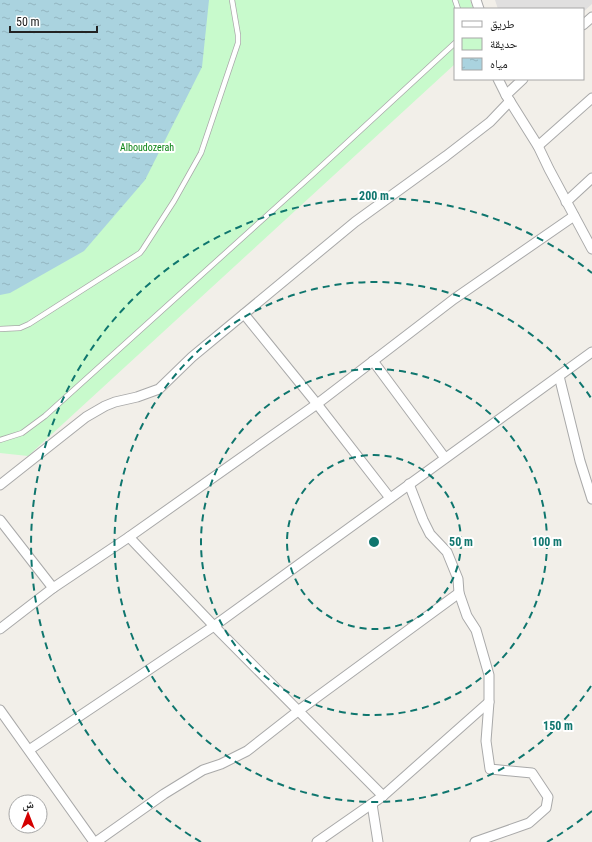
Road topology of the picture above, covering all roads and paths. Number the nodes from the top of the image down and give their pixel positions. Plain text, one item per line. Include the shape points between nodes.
1 (232, 0) edge
2 (592, 17) edge
3 (584, 24) edge
4 (454, 44) edge
5 (499, 80) edge
6 (522, 80) edge
7 (508, 98) junction
8 (592, 98) edge
9 (538, 146) junction
10 (592, 178) edge
11 (566, 202) junction
12 (574, 216) junction
13 (592, 249) edge
14 (244, 314) junction
15 (0, 328) edge
16 (592, 352) edge
17 (373, 361) junction
18 (559, 376) junction
19 (317, 404) junction
20 (0, 440) edge
21 (445, 458) junction
22 (0, 484) edge
23 (409, 484) junction
24 (390, 498) junction
25 (592, 499) edge
26 (0, 520) edge
27 (129, 537) junction
28 (52, 588) junction
29 (459, 593) junction
30 (214, 626) junction
31 (0, 629) edge
32 (489, 702) junction
33 (0, 710) edge
34 (298, 711) junction
35 (29, 750) junction
36 (383, 796) junction
37 (372, 804) junction
38 (95, 842) edge
39 (317, 842) edge
40 (378, 842) edge
41 (475, 842) edge

1 - 15 lane via 238,43 201,153 143,249 29,324 20,328
2 - 3 street
4 - 20 lane via 45,416 22,433
5 - 7 street
6 - 7 street
7 - 9 street
7 - 14 street via 490,122 355,222
8 - 9 street
9 - 11 street
10 - 11 street
11 - 12 street
12 - 13 street
12 - 17 street via 454,299
14 - 19 street
14 - 22 street via 192,357 159,389 115,402 86,417
16 - 18 street
17 - 19 street
17 - 21 street
18 - 21 street
18 - 25 street
19 - 24 street
19 - 27 street
21 - 23 street
23 - 24 street
23 - 29 street via 430,534 446,552 458,579
24 - 30 street
26 - 28 street
27 - 28 street
27 - 30 street
28 - 31 street
29 - 32 street via 467,616 476,630 489,675
29 - 34 street
30 - 34 street
30 - 35 street
32 - 36 street
32 - 41 street via 486,741 490,769 532,773 548,797 546,808 529,823
33 - 35 street
34 - 36 street
34 - 38 street via 247,751 222,764 202,770
35 - 38 street
36 - 37 street
37 - 39 street
37 - 40 street

